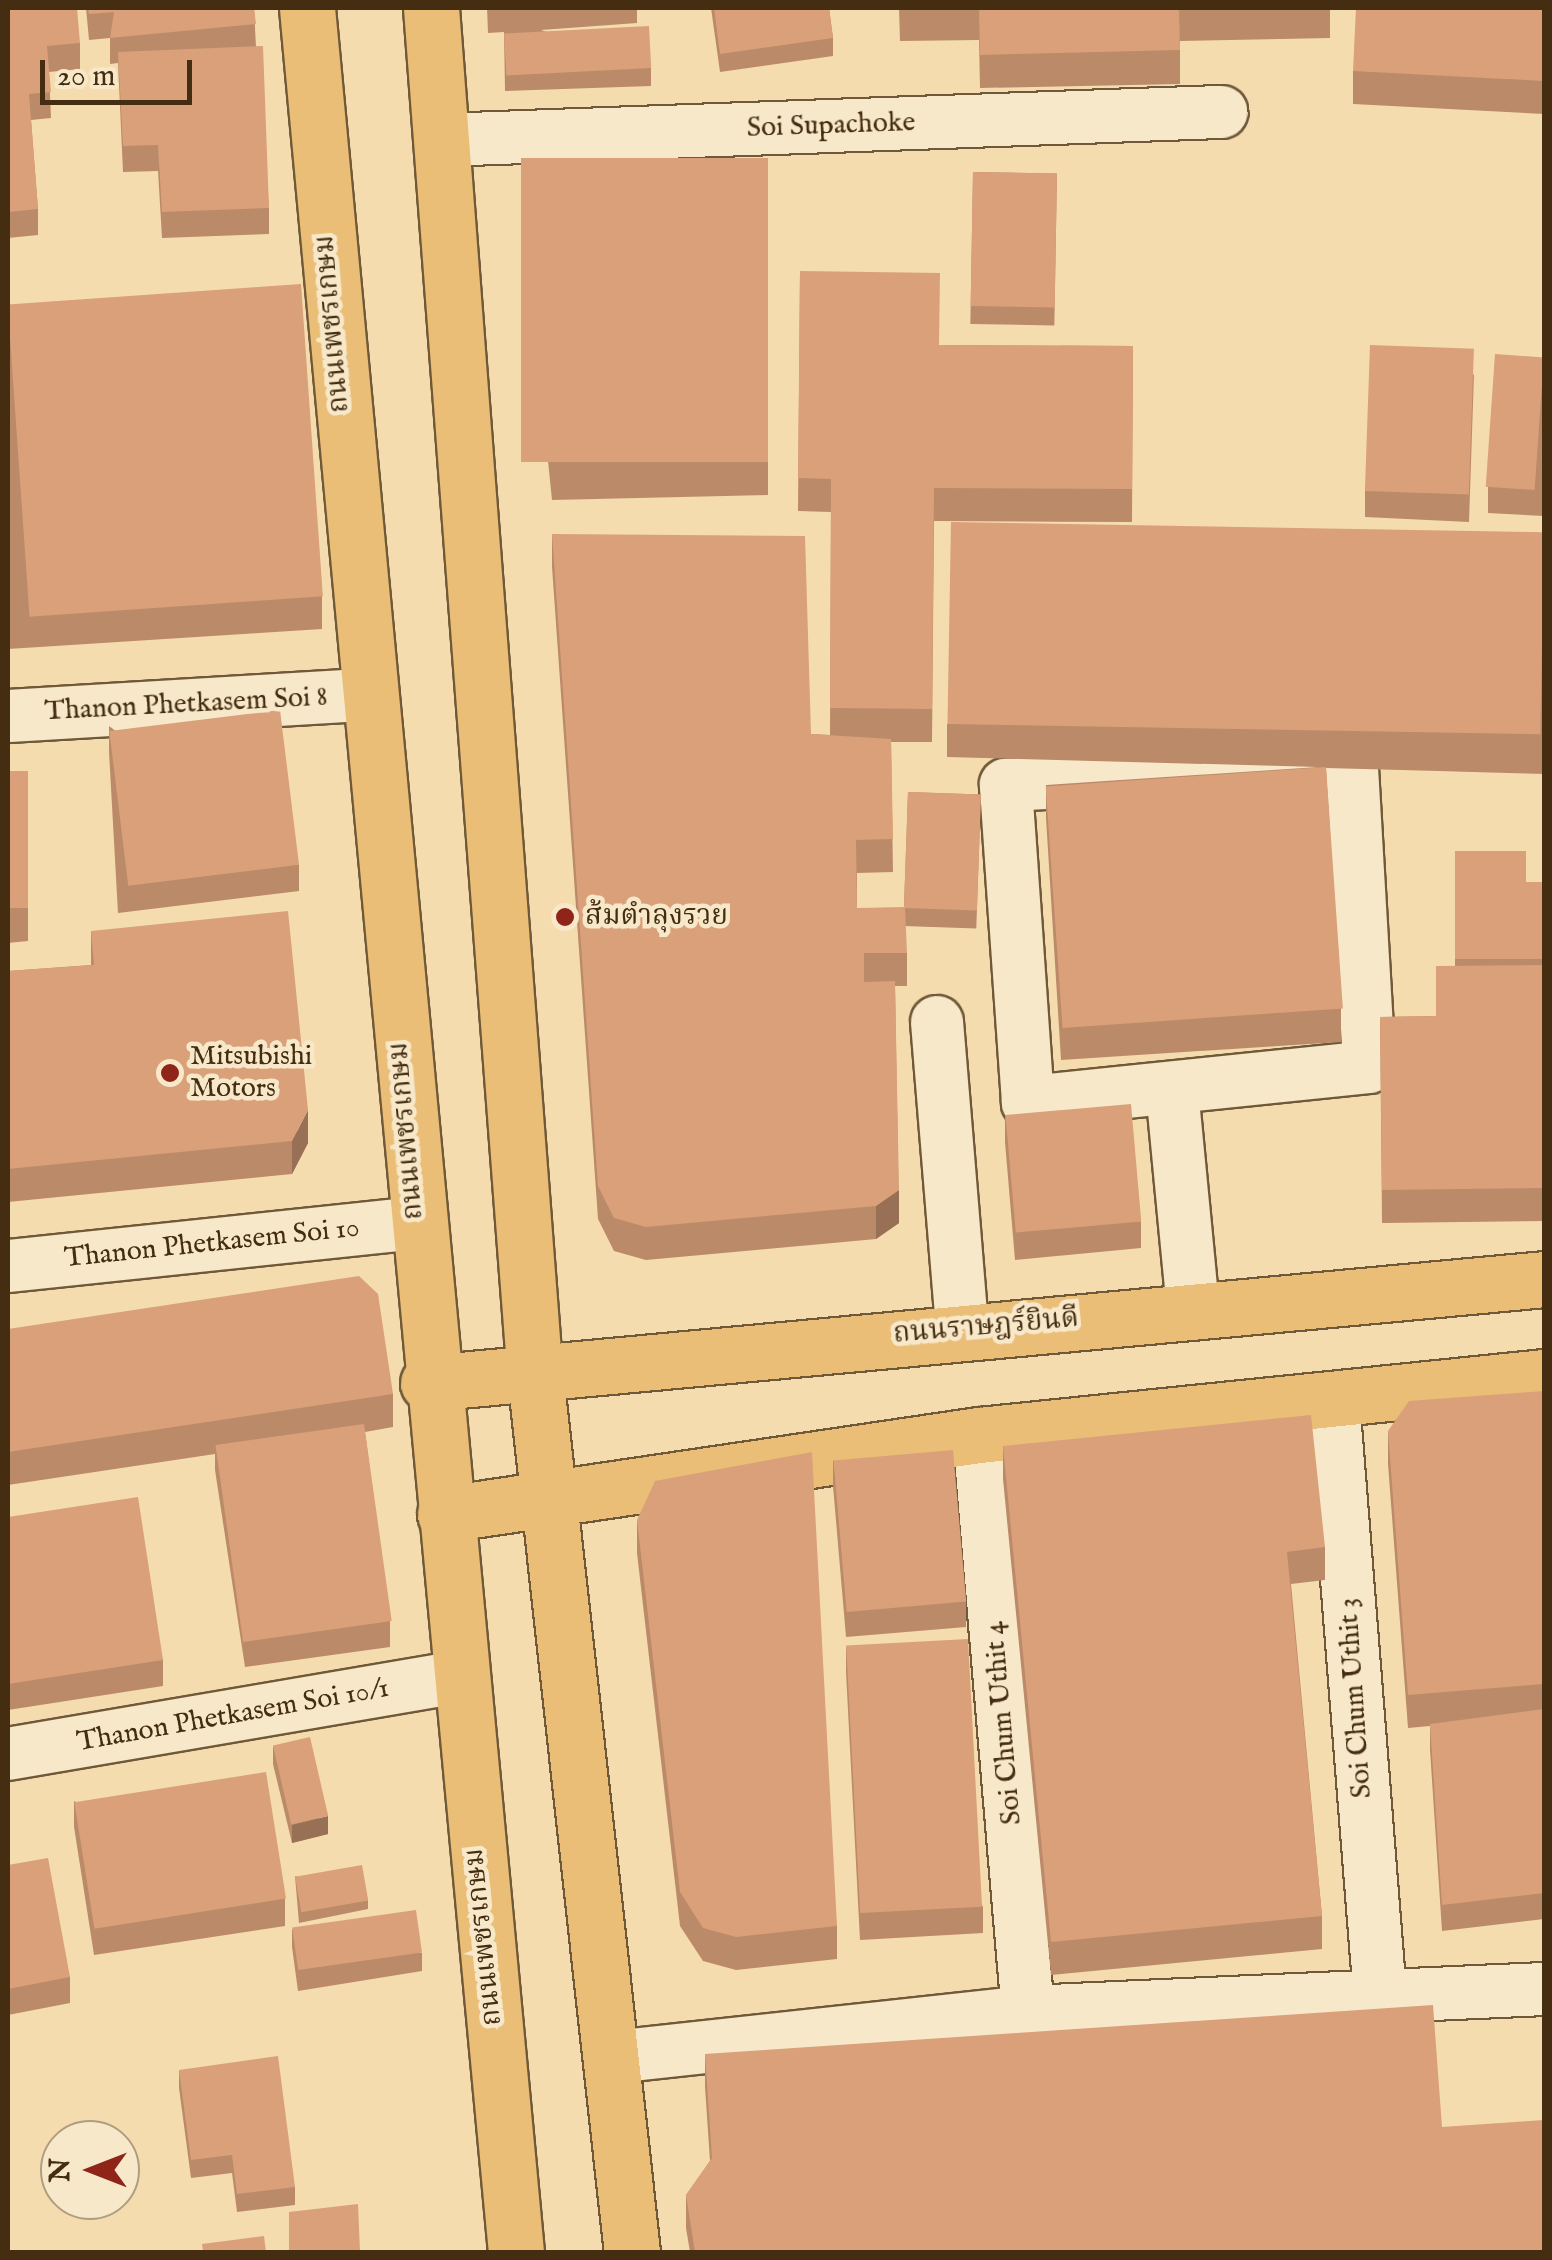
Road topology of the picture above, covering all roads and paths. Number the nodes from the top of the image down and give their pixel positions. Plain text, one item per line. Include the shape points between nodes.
1 (307, 8) edge
2 (431, 8) edge
3 (1222, 112) dead end
4 (441, 140) junction
5 (331, 294) junction
6 (274, 298) edge
7 (365, 695) junction
8 (8, 716) edge
9 (937, 1022) dead end
10 (1172, 1090) junction
11 (416, 1223) junction
12 (8, 1266) edge
13 (1544, 1279) edge
14 (1193, 1310) junction
15 (962, 1328) junction
16 (534, 1366) junction
17 (1544, 1376) edge
18 (428, 1384) junction
19 (1333, 1401) junction
20 (979, 1435) junction
21 (554, 1496) junction
22 (445, 1514) junction
23 (458, 1677) junction
24 (8, 1754) edge
25 (1544, 1989) edge
26 (1380, 1996) junction
27 (1028, 2012) junction
28 (613, 2058) junction
29 (516, 2252) edge
30 (632, 2252) edge

1 - 5 main road, ถนนเพชรเกษม
2 - 4 main road
3 - 4 street, Soi Supachoke
4 - 16 main road
5 - 6 street
5 - 7 main road, ถนนเพชรเกษม
7 - 8 street, Thanon Phetkasem Soi 8
7 - 11 main road, ถนนเพชรเกษม
9 - 15 street
10 - 10 street via 1028,1102 1006,786 1352,768 1369,1067
10 - 14 street
11 - 12 street, Thanon Phetkasem Soi 10
11 - 18 main road, ถนนเพชรเกษม
13 - 14 main road, ถนนราษฎร์ยินดี
14 - 15 main road, ถนนราษฎร์ยินดี
15 - 16 main road, ถนนราษฎร์ยินดี
16 - 18 main road, ถนนราษฎร์ยินดี
16 - 21 main road
17 - 19 main road
18 - 22 main road, ถนนเพชรเกษม
19 - 20 main road
19 - 26 street, Soi Chum Uthit 3
20 - 21 main road
20 - 27 street, Soi Chum Uthit 4
21 - 22 main road
21 - 28 main road
22 - 23 main road, ถนนเพชรเกษม
23 - 24 street, Thanon Phetkasem Soi 10/1
23 - 29 main road, ถนนเพชรเกษม
25 - 26 street
26 - 27 street
27 - 28 street
28 - 30 main road

